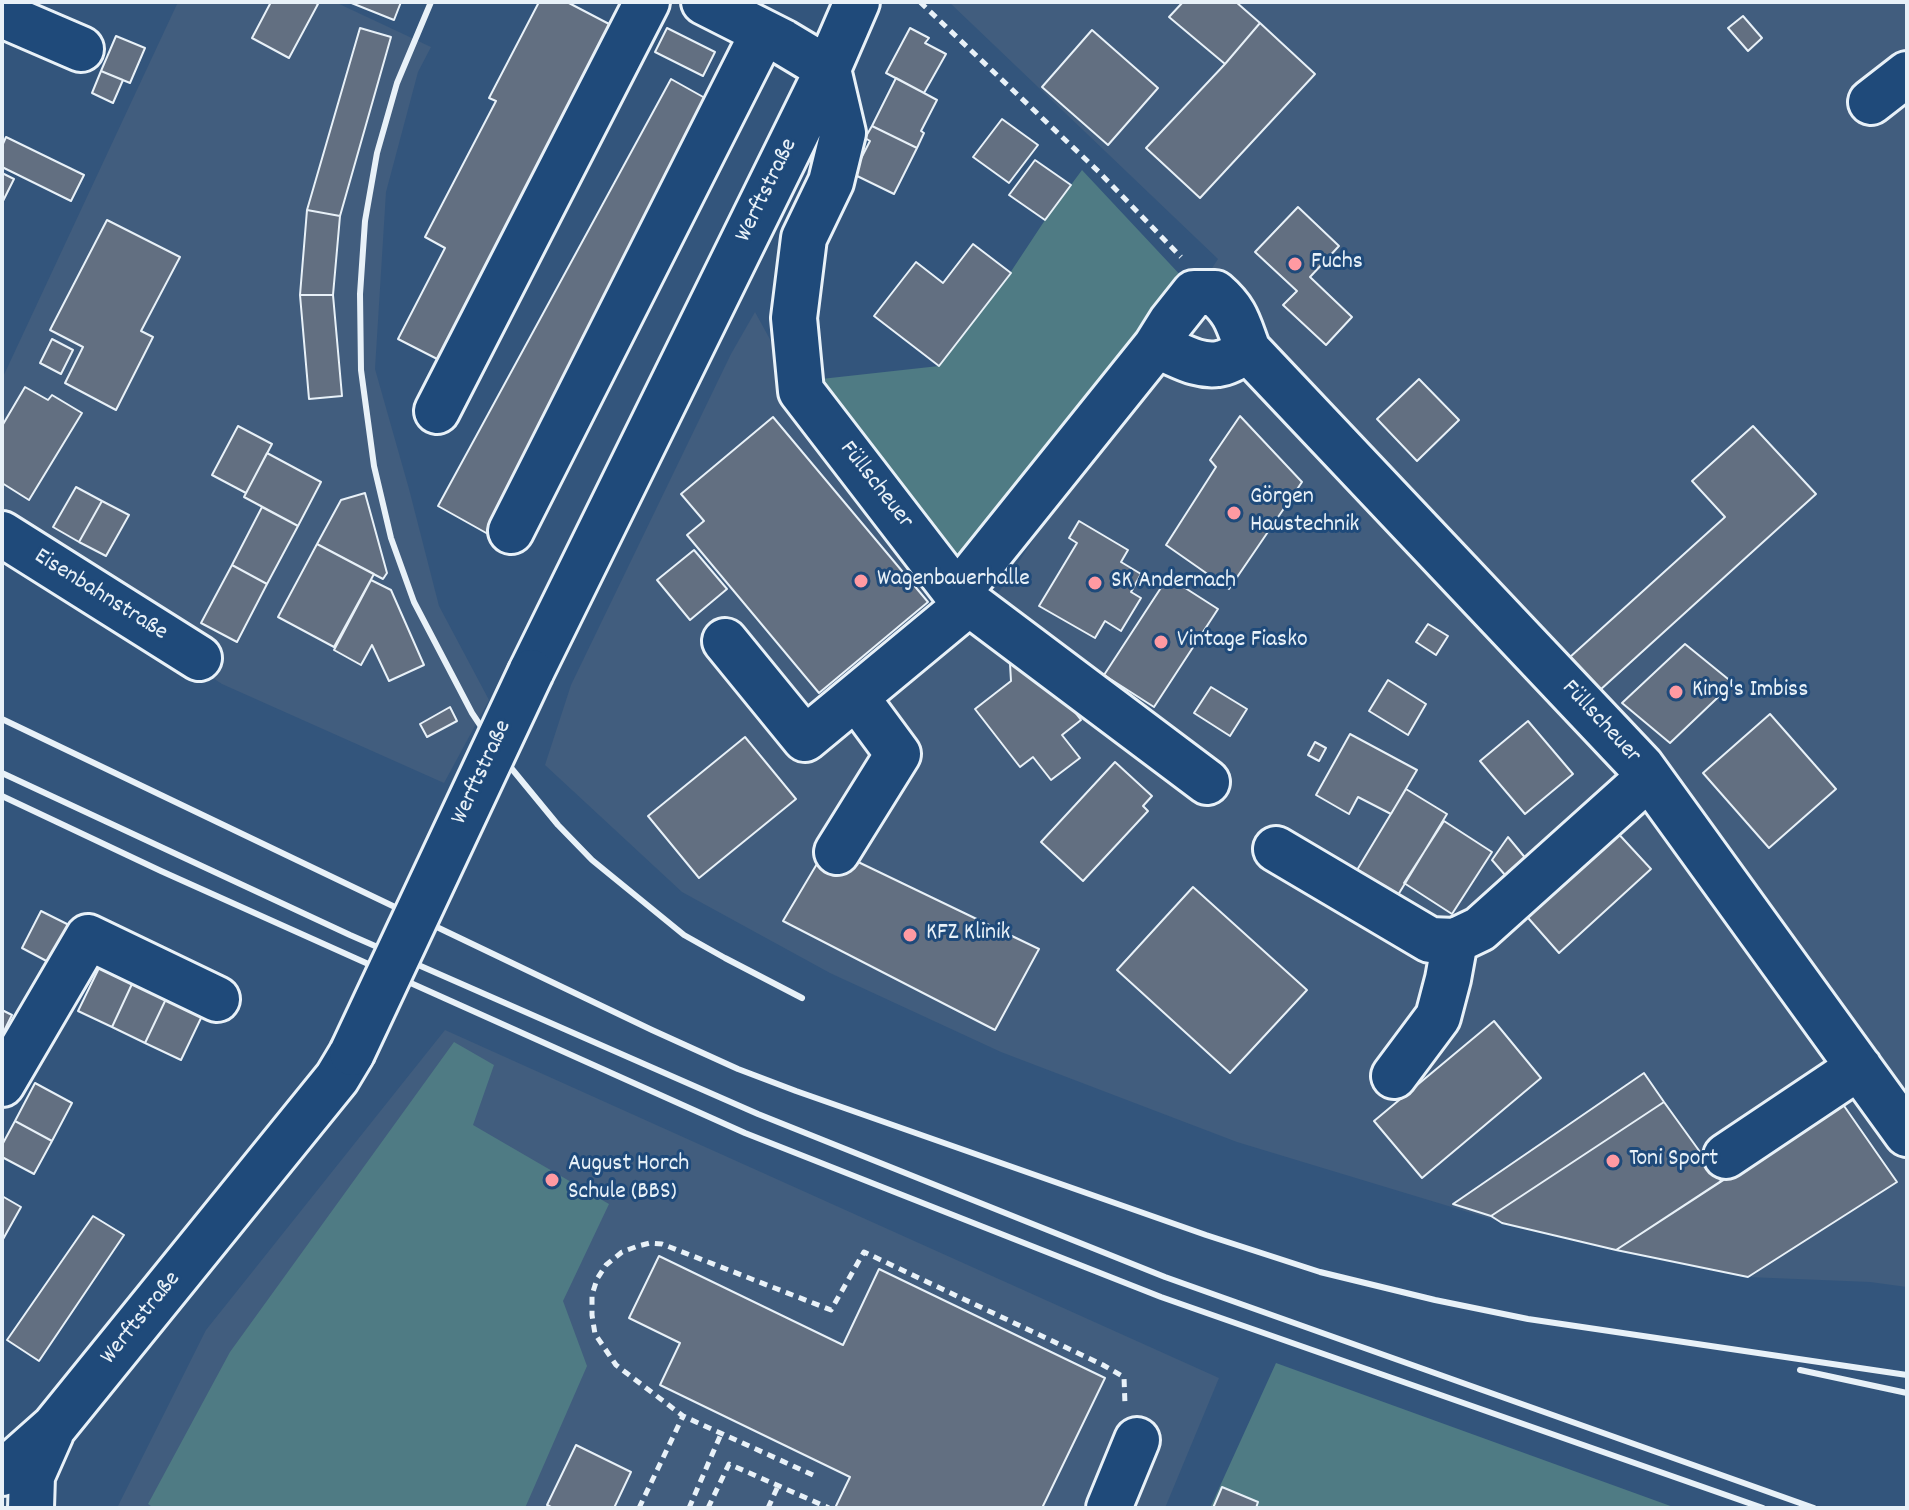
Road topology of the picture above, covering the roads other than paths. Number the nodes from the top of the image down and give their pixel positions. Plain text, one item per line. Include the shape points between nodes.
1 (647, 2) edge
2 (704, 2) edge
3 (857, 2) edge
4 (2, 15) edge
5 (763, 33) junction
6 (81, 49) dead end
7 (828, 69) junction
8 (1907, 74) edge
9 (1871, 102) dead end
10 (1156, 346) junction
11 (1248, 350) junction
12 (437, 411) dead end
13 (511, 531) dead end
14 (2, 534) edge
15 (963, 598) junction
16 (725, 641) dead end
17 (199, 658) dead end
18 (856, 697) junction
19 (1649, 777) junction
20 (1207, 782) dead end
21 (1276, 849) dead end
22 (837, 852) dead end
23 (1455, 941) junction
24 (217, 999) dead end
25 (1859, 1067) junction
26 (1394, 1076) dead end
27 (2, 1084) edge
28 (1907, 1134) edge
29 (1726, 1156) dead end
30 (1137, 1440) road end
31 (18, 1491) edge
32 (1109, 1508) edge

1 - 12 street
2 - 5 street
3 - 7 street, Werftstraße
4 - 6 street
5 - 7 street
5 - 13 street
7 - 15 street, Füllscheuer via 843,133 831,182 804,238 794,318 801,391
7 - 31 street, Werftstraße, bridge via 531,672 352,1053 54,1427
8 - 9 street
10 - 11 street via 1191,362 1220,364
10 - 11 street, Füllscheuer via 1194,293 1215,293 1237,318
10 - 15 street
11 - 19 street, Füllscheuer
14 - 17 street, Eisenbahnstraße
15 - 18 street
15 - 20 street, Füllscheuer
16 - 18 street via 805,739
18 - 22 street via 898,754
19 - 23 street via 1480,929
19 - 25 street, Füllscheuer
21 - 23 street via 1430,940
23 - 26 street via 1438,1017
24 - 27 street via 88,937
25 - 28 street, Füllscheuer
25 - 29 street
30 - 32 street

